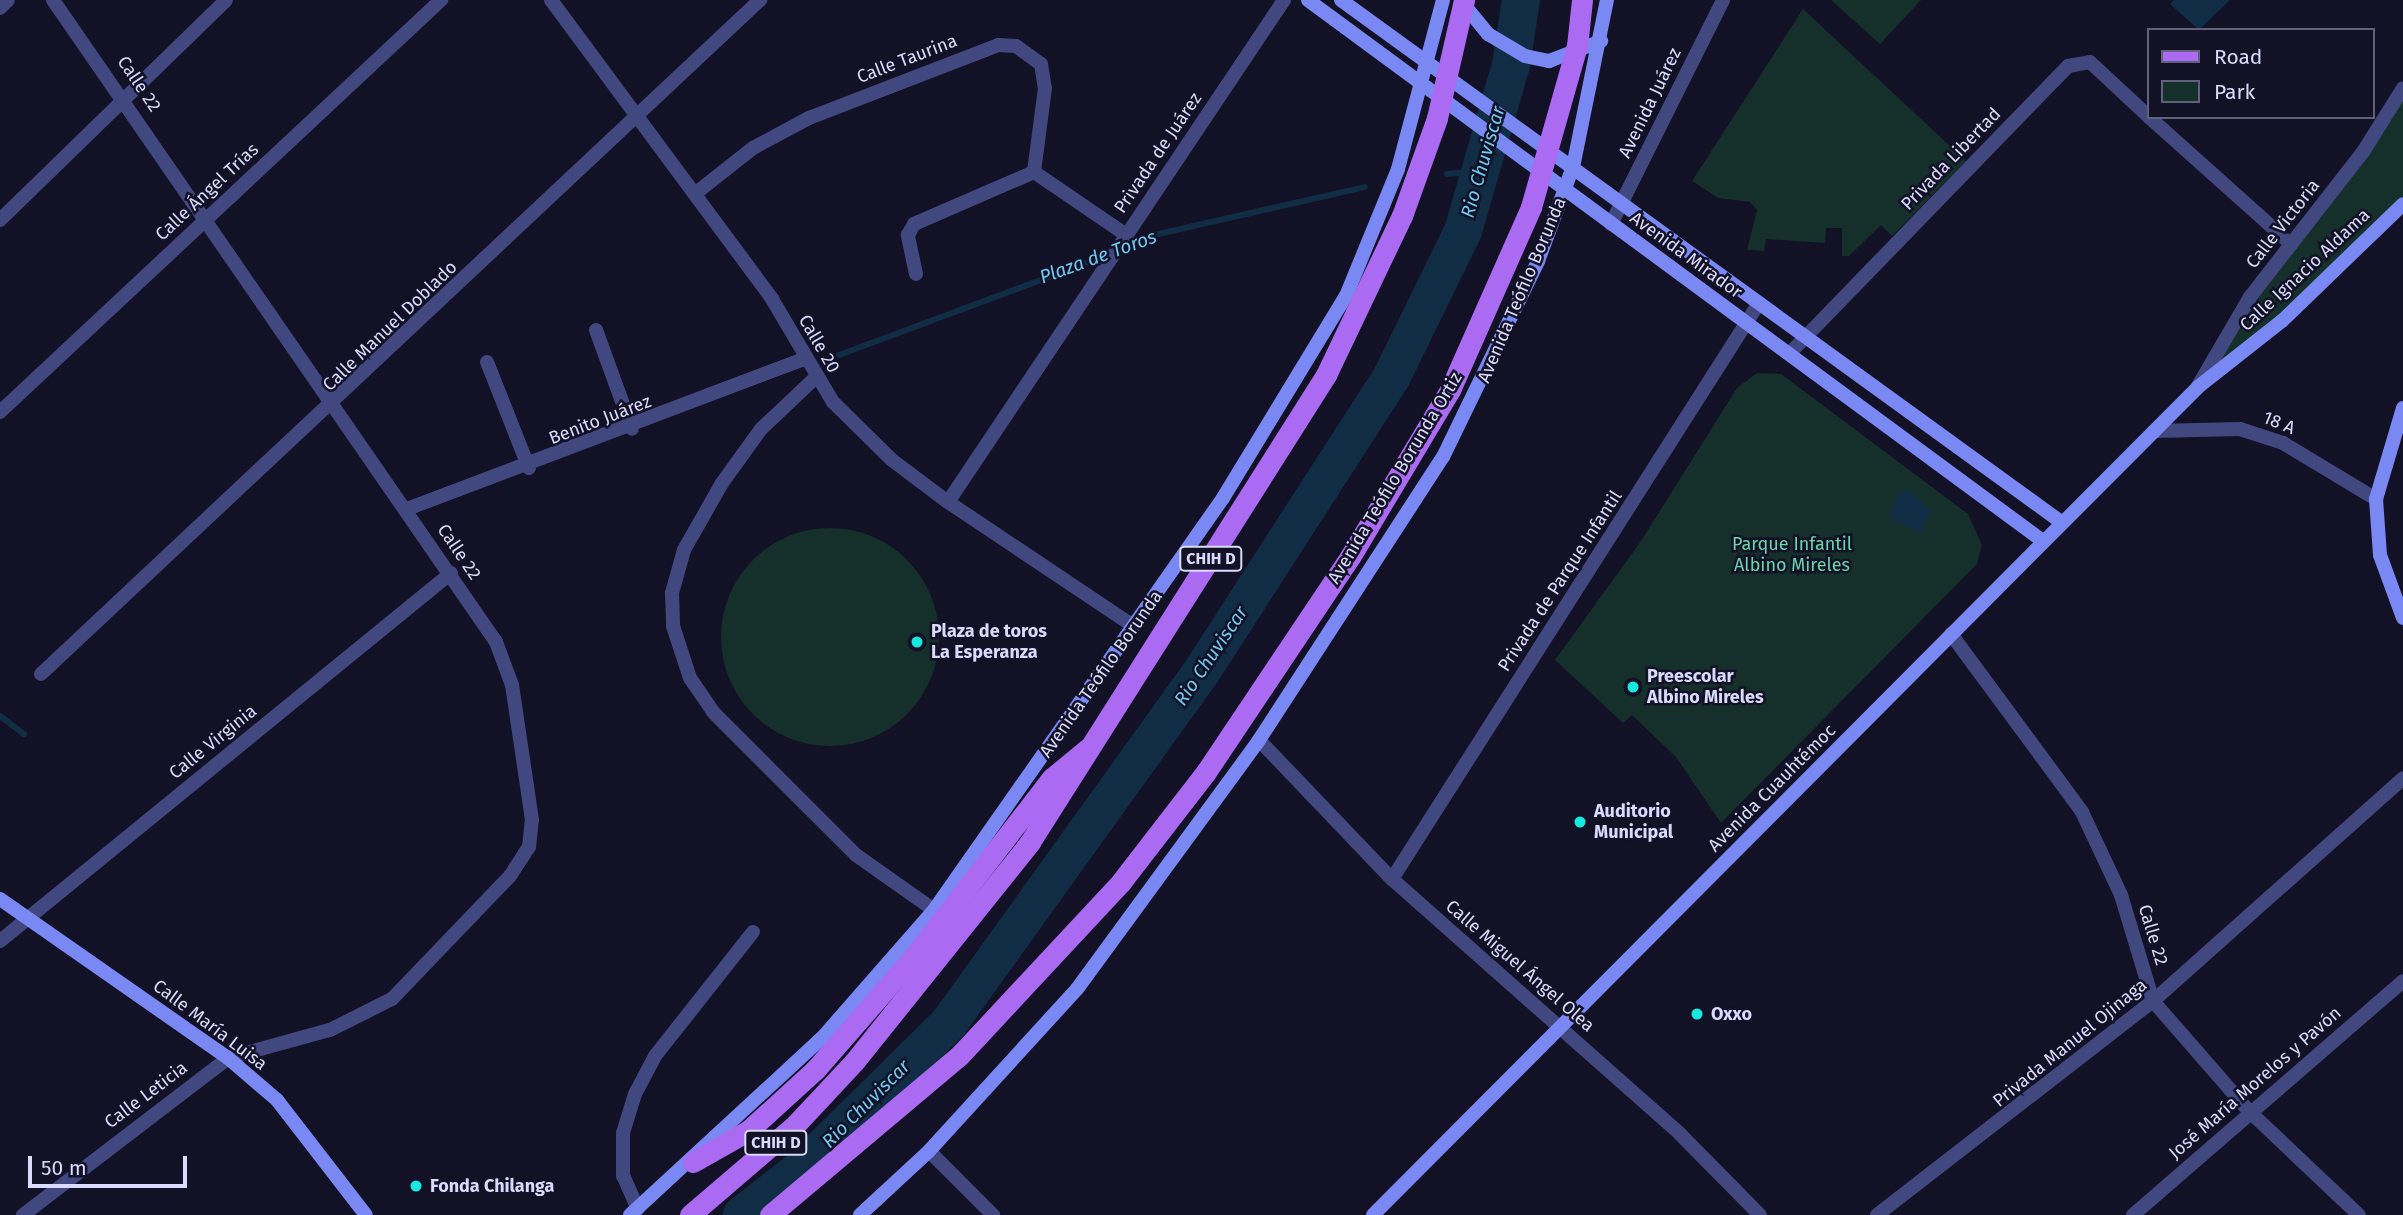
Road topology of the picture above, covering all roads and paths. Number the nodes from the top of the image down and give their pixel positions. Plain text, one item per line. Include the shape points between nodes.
1 (8, 0) edge
2 (53, 0) edge
3 (226, 0) edge
4 (441, 0) edge
5 (551, 0) edge
6 (760, 0) edge
7 (1284, 0) edge
8 (1308, 0) edge
9 (1341, 0) edge
10 (1443, 0) edge
11 (1462, 0) edge
12 (1582, 0) edge
13 (1607, 0) edge
14 (1723, 0) edge
15 (0, 8) edge
16 (1601, 41) junction
17 (1429, 63) junction
18 (1422, 87) junction
19 (2403, 88) edge
20 (127, 101) junction
21 (637, 116) junction
22 (2148, 116) edge
23 (2151, 119) edge
24 (1573, 167) junction
25 (1034, 172) junction
26 (1565, 189) junction
27 (696, 193) junction
28 (1622, 203) junction
29 (2403, 204) edge
30 (206, 219) junction
31 (0, 220) edge
32 (1611, 224) junction
33 (1125, 234) junction
34 (2291, 244) junction
35 (916, 274) dead end
36 (1759, 303) junction
37 (1747, 324) junction
38 (596, 330) dead end
39 (1805, 337) junction
40 (1789, 354) junction
41 (804, 359) junction
42 (487, 362) dead end
43 (814, 379) junction
44 (2198, 387) junction
45 (334, 406) junction
46 (2403, 408) edge
47 (0, 412) edge
48 (632, 429) junction
49 (2154, 431) junction
50 (529, 468) junction
51 (2376, 499) junction
52 (948, 502) junction
53 (407, 509) junction
54 (2061, 522) junction
55 (2043, 541) junction
56 (451, 573) junction
57 (2401, 611) edge
58 (1133, 626) junction
59 (1951, 634) junction
60 (41, 674) dead end
61 (1259, 740) junction
62 (1088, 748) junction
63 (2403, 778) edge
64 (1392, 879) junction
65 (0, 899) edge
66 (934, 910) junction
67 (27, 919) junction
68 (753, 932) dead end
69 (0, 941) edge
70 (2403, 981) edge
71 (2153, 1001) junction
72 (1562, 1028) junction
73 (228, 1058) junction
74 (2250, 1112) junction
75 (929, 1151) junction
76 (693, 1162) junction
77 (634, 1212) edge
78 (23, 1215) edge
79 (366, 1215) edge
80 (690, 1215) edge
81 (770, 1215) edge
82 (860, 1215) edge
83 (993, 1215) edge
84 (1373, 1215) edge
85 (1760, 1215) edge
86 (1877, 1215) edge
87 (2133, 1215) edge
88 (2359, 1215) edge

1 - 15 street
2 - 20 street, Calle 22
3 - 20 street
4 - 30 street, Calle Ángel Trías
5 - 21 street, Calle 20
6 - 21 street, Calle Manuel Doblado
7 - 33 street, Privada de Juárez
8 - 18 main road, Avenida Mirador
9 - 17 main road, Avenida Mirador
10 - 17 main road, Avenida Teófilo Borunda
11 - 16 main road via 1488,34 1516,52 1549,61
11 - 62 main road, Avenida Teófilo Borunda / CHIH D, bridge via 1437,118 1354,319 1246,505
12 - 81 main road, Avenida Teófilo Borunda Ortiz / CHIH D, bridge via 1577,46 1531,207 1450,390 1350,557 1206,772 1121,882 959,1056
13 - 16 main road, Avenida Teófilo Borunda
14 - 28 street, Avenida Juárez
16 - 24 main road, Avenida Teófilo Borunda
17 - 18 main road, Avenida Teófilo Borunda
17 - 24 main road, Avenida Mirador
18 - 26 main road, Avenida Mirador
18 - 58 main road, Avenida Teófilo Borunda via 1384,206 1335,317 1246,464
19 - 34 street, Calle Victoria
20 - 30 street, Calle 22
20 - 31 street
21 - 27 street, Calle 20
21 - 45 street, Calle Manuel Doblado
22 - 39 street, Privada Libertad via 2090,62 2068,66
23 - 34 street, Privada Libertad
24 - 26 main road, Avenida Teófilo Borunda
24 - 28 main road, Avenida Mirador
25 - 27 street, Calle Taurina via 1045,88 1041,64 1022,48 998,45 809,118 753,148
25 - 33 street
25 - 35 street via 914,224 908,235
26 - 32 main road, Avenida Mirador
26 - 61 main road, Avenida Teófilo Borunda via 1506,332 1443,457
27 - 41 street, Calle 20 via 772,299
28 - 32 street, Avenida Juárez
28 - 36 main road, Avenida Mirador
29 - 44 main road, Calle Ignacio Aldama via 2282,321
30 - 45 street, Calle 22
30 - 47 street, Calle Ángel Trías
32 - 37 main road, Avenida Mirador
33 - 52 street, Privada de Juárez
34 - 44 street, Calle Victoria via 2250,297
36 - 37 street, Privada de Parque Infantil
36 - 39 main road, Avenida Mirador
37 - 40 main road, Avenida Mirador
37 - 64 street, Privada de Parque Infantil
38 - 48 street
39 - 40 street, Privada Libertad
39 - 54 main road, Avenida Mirador
40 - 55 main road, Avenida Mirador
41 - 43 street, Calle 20
41 - 48 street, Benito Juárez
42 - 50 street
43 - 52 street, Calle 20 via 892,460
43 - 66 street via 761,429 684,550 672,593 673,626 690,678 714,713 856,855
44 - 49 main road, Avenida Cuauhtémoc
45 - 53 street, Calle 22
45 - 60 street, Calle Manuel Doblado
46 - 51 main road
48 - 50 street, Benito Juárez
49 - 51 street, 18 A via 2240,429 2283,443
49 - 54 main road, Avenida Cuauhtémoc
50 - 53 street, Benito Juárez
51 - 57 main road via 2380,555
52 - 58 street, Calle 20
53 - 56 street, Calle 22
54 - 55 main road, Avenida Cuauhtémoc
55 - 59 main road, Avenida Cuauhtémoc
56 - 67 street, Calle Virginia
56 - 73 street, Calle 22 via 496,642 512,685 532,820 529,846 510,876 375,1011
58 - 66 main road, Avenida Teófilo Borunda
59 - 71 street, Calle 22 via 2082,812 2121,895
59 - 72 main road, Avenida Cuauhtémoc
61 - 64 street, Calle Miguel Ángel Olea
61 - 75 main road, Avenida Teófilo Borunda via 1077,989
62 - 76 main road via 1052,778 849,1034 762,1120
62 - 80 main road, Avenida Teófilo Borunda / CHIH D, bridge via 975,917 854,1062 796,1124
63 - 71 street, Privada Manuel Ojinaga
64 - 72 street, Calle Miguel Ángel Olea
65 - 67 main road, Calle María Luisa
66 - 76 main road, Avenida Teófilo Borunda via 822,1038
67 - 69 street, Calle Virginia
67 - 73 main road, Calle María Luisa
68 - 77 street via 655,1056 635,1094 623,1133 623,1176
70 - 74 street, José María Morelos y Pavón
71 - 74 street, Calle 22
71 - 86 street, Privada Manuel Ojinaga
72 - 84 main road, Avenida Cuauhtémoc
72 - 85 street, Calle Miguel Ángel Olea
73 - 78 street, Calle Leticia
73 - 79 main road, Calle María Luisa via 277,1100
74 - 87 street, José María Morelos y Pavón
74 - 88 street, Calle 22
75 - 82 main road, Avenida Teófilo Borunda
75 - 83 street
76 - 77 main road, Avenida Teófilo Borunda

